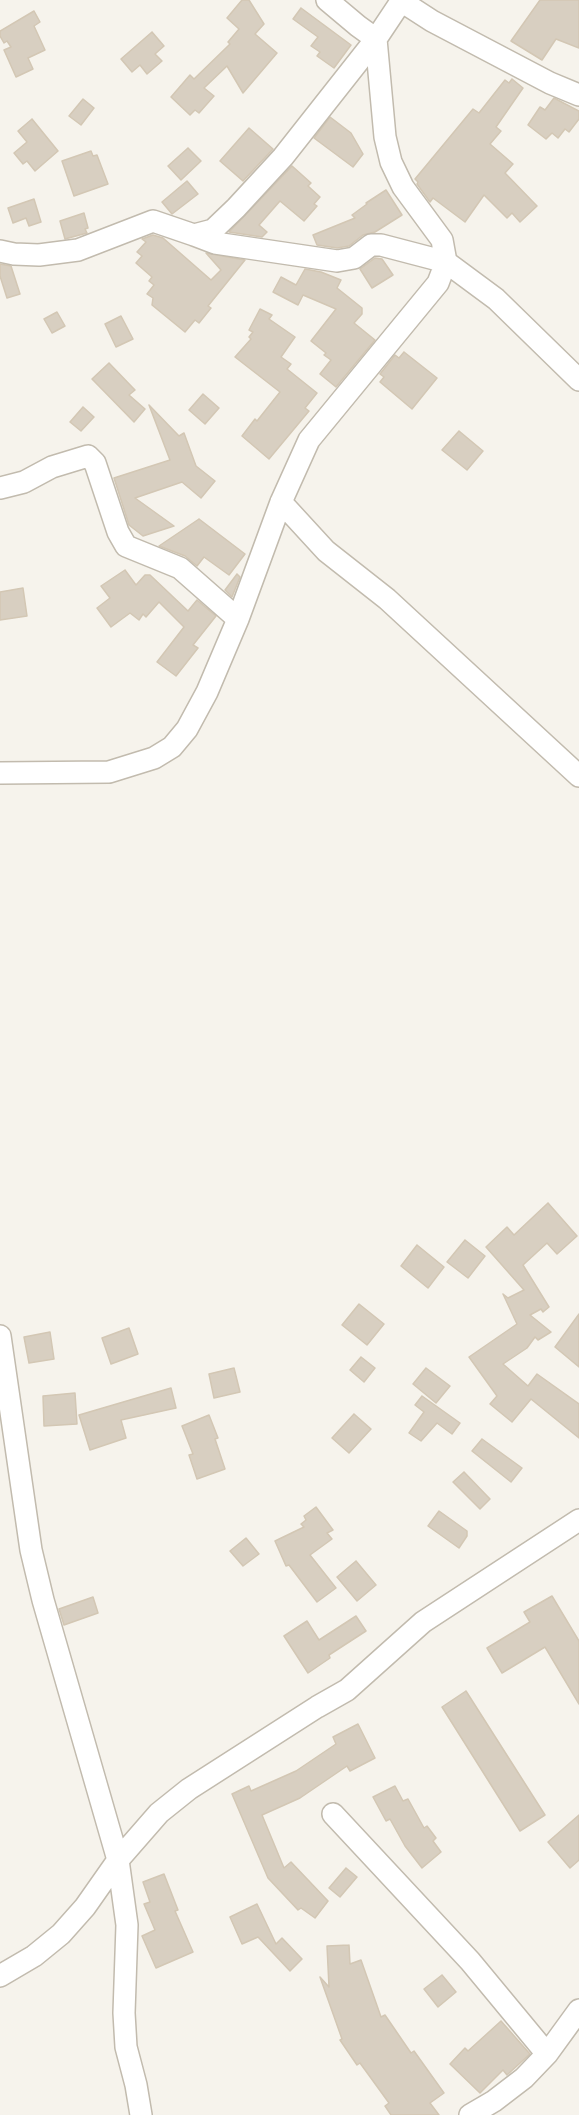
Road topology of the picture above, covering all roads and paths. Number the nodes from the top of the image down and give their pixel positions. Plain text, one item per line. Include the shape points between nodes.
1 (327, 0) edge
2 (401, 1) edge
3 (376, 39) junction
4 (579, 95) edge
5 (194, 235) junction
6 (0, 251) edge
7 (446, 262) junction
8 (579, 380) edge
9 (0, 488) edge
10 (281, 502) junction
11 (238, 619) junction
12 (0, 773) edge
13 (579, 776) edge
14 (0, 1336) edge
15 (0, 1344) edge
16 (579, 1520) edge
17 (333, 1814) dead end
18 (118, 1860) junction
19 (0, 1976) edge
20 (579, 2010) edge
21 (548, 2054) junction
22 (141, 2115) edge
23 (470, 2115) edge

1 - 3 street
2 - 3 street
2 - 4 street via 432,21
3 - 5 street via 283,157 236,208 213,230
3 - 7 street via 391,162 403,187 442,240
5 - 6 street via 153,221 78,250 39,255
5 - 7 street via 214,243 337,261 354,258 371,245 381,245
7 - 8 street via 496,299
7 - 10 street via 438,283 309,440
9 - 11 street via 88,456 95,464 126,546 180,568
10 - 11 street
10 - 13 street via 326,551 387,599
11 - 12 street via 207,692 172,747 154,758 109,772
14 - 15 street
15 - 18 street via 31,1550
16 - 18 street via 423,1622 347,1690 189,1789 159,1813
17 - 21 street via 470,1960
18 - 19 street via 62,1934
18 - 22 street via 127,1925 126,2047
20 - 21 street
21 - 23 street via 524,2079

